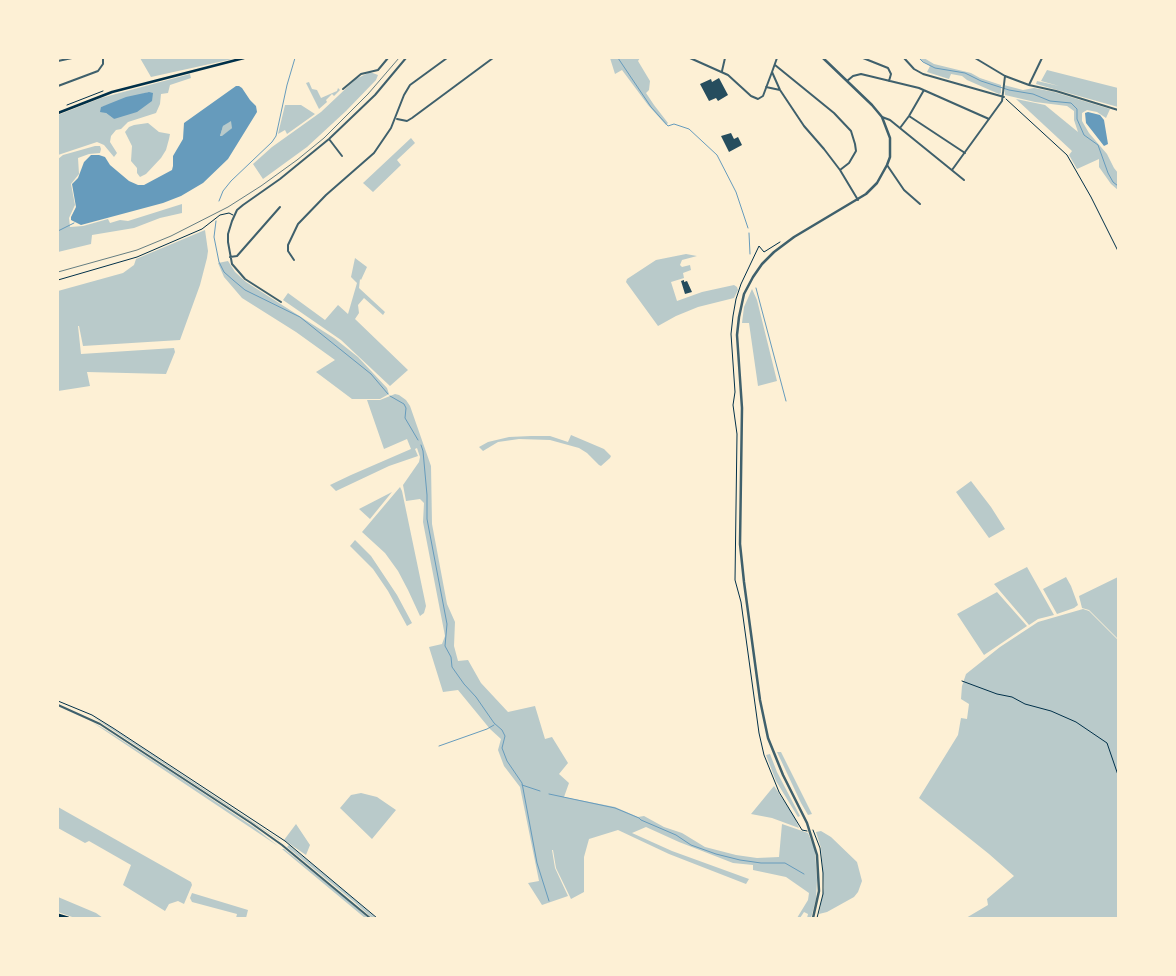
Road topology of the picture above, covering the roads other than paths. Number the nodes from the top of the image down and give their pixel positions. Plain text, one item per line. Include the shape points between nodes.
1 (72, 58) edge
2 (103, 58) edge
3 (244, 58) edge
4 (388, 58) edge
5 (406, 58) edge
6 (447, 58) edge
7 (493, 58) edge
8 (692, 58) edge
9 (725, 58) edge
10 (777, 58) edge
11 (823, 58) edge
12 (863, 58) edge
13 (904, 58) edge
14 (974, 58) edge
15 (1042, 58) edge
16 (58, 61) edge
17 (775, 65) junction
18 (722, 71) junction
19 (772, 72) junction
20 (1005, 76) junction
21 (889, 81) junction
22 (847, 82) junction
23 (1029, 85) junction
24 (58, 86) edge
25 (766, 87) junction
26 (344, 90) dead end
27 (780, 90) junction
28 (924, 90) junction
29 (1004, 97) junction
30 (1118, 110) edge
31 (58, 112) edge
32 (909, 116) junction
33 (882, 118) junction
34 (396, 119) junction
35 (989, 119) junction
36 (900, 128) junction
37 (329, 139) junction
38 (964, 153) junction
39 (342, 156) dead end
40 (887, 165) junction
41 (840, 170) junction
42 (952, 170) junction
43 (964, 180) dead end
44 (858, 200) junction
45 (920, 204) dead end
46 (280, 207) dead end
47 (230, 257) junction
48 (294, 260) dead end
49 (281, 302) dead end
50 (58, 705) edge
51 (58, 915) edge
52 (68, 918) edge
53 (370, 918) edge
54 (813, 918) edge

1 - 16 street
2 - 24 street via 98,71
3 - 31 main road via 112,92
4 - 26 street via 378,70 361,74
5 - 37 street via 375,95
6 - 34 street via 410,85
7 - 34 street via 412,118 407,121
8 - 18 street
9 - 18 street
10 - 17 street
11 - 22 street
12 - 21 street via 888,68 891,74
13 - 29 street via 923,74
14 - 20 street
15 - 23 street
17 - 19 street
17 - 41 street via 851,131 856,152
18 - 25 street via 756,98 761,98
19 - 25 street
19 - 27 street
20 - 23 street
20 - 29 street
21 - 22 street via 857,74
21 - 28 street
22 - 33 street
23 - 30 street
25 - 27 street
27 - 41 street
28 - 32 street
28 - 35 street
29 - 35 street
32 - 36 street
32 - 38 street
33 - 36 street
33 - 40 street via 890,138
34 - 48 street via 374,152 298,224 288,245
35 - 38 street
36 - 42 street
37 - 39 street
37 - 47 street via 243,205 234,216 228,234
38 - 42 street
40 - 44 street via 874,188
40 - 45 street via 904,190
41 - 44 street
42 - 43 street
44 - 54 street via 794,237 769,257 747,288 738,327 742,428 740,544 744,582 768,738 782,775 807,823 817,854 819,891
46 - 47 street via 237,256
47 - 49 street via 234,267 246,279
50 - 53 street via 100,724 251,823
51 - 52 main road

